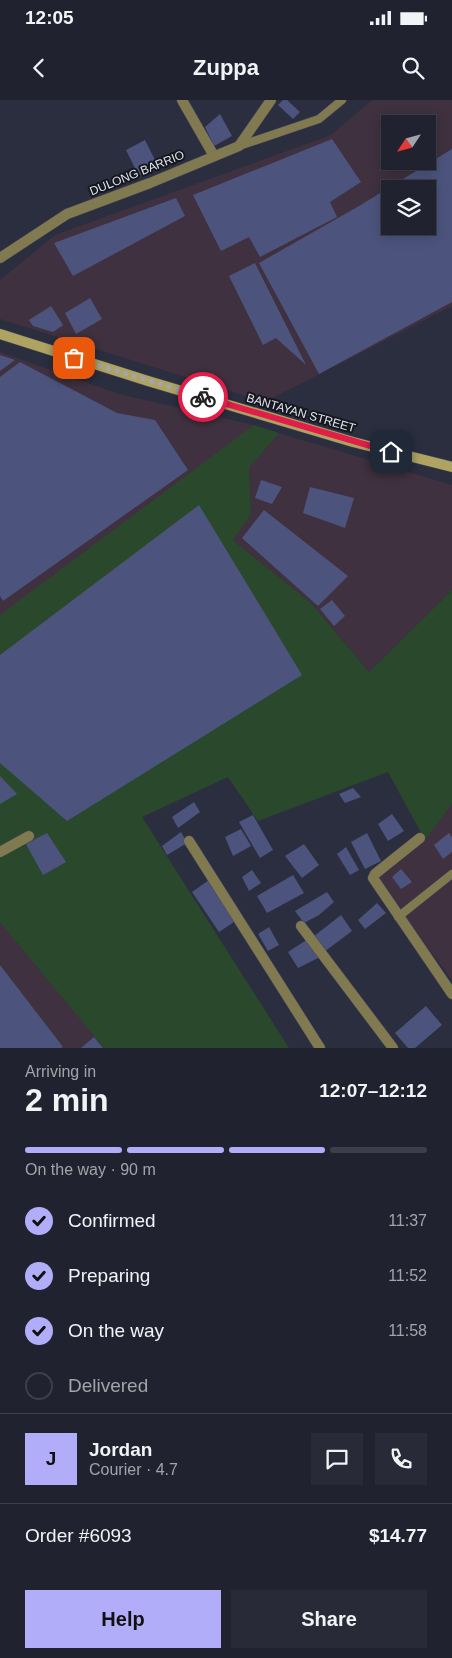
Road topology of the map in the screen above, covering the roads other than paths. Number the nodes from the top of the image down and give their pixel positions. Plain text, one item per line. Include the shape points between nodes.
1 (182, 100) edge
2 (270, 100) edge
3 (342, 100) edge
4 (240, 146) junction
5 (214, 156) junction
6 (0, 258) edge
7 (0, 334) edge
8 (452, 467) edge
9 (29, 836) dead end
10 (420, 838) dead end
11 (189, 841) dead end
12 (0, 852) edge
13 (452, 874) edge
14 (398, 917) junction
15 (301, 926) dead end
16 (452, 994) edge
17 (320, 1048) edge
18 (393, 1048) edge

1 - 5 street
2 - 4 street
3 - 4 lane via 319,119
4 - 5 street, DULONG BARRIO
5 - 6 street, DULONG BARRIO via 67,214
7 - 8 main road, BANTAYAN STREET via 344,439
9 - 12 street
10 - 14 street via 374,874 373,878
11 - 17 street
13 - 14 lane
14 - 16 street
15 - 18 street

